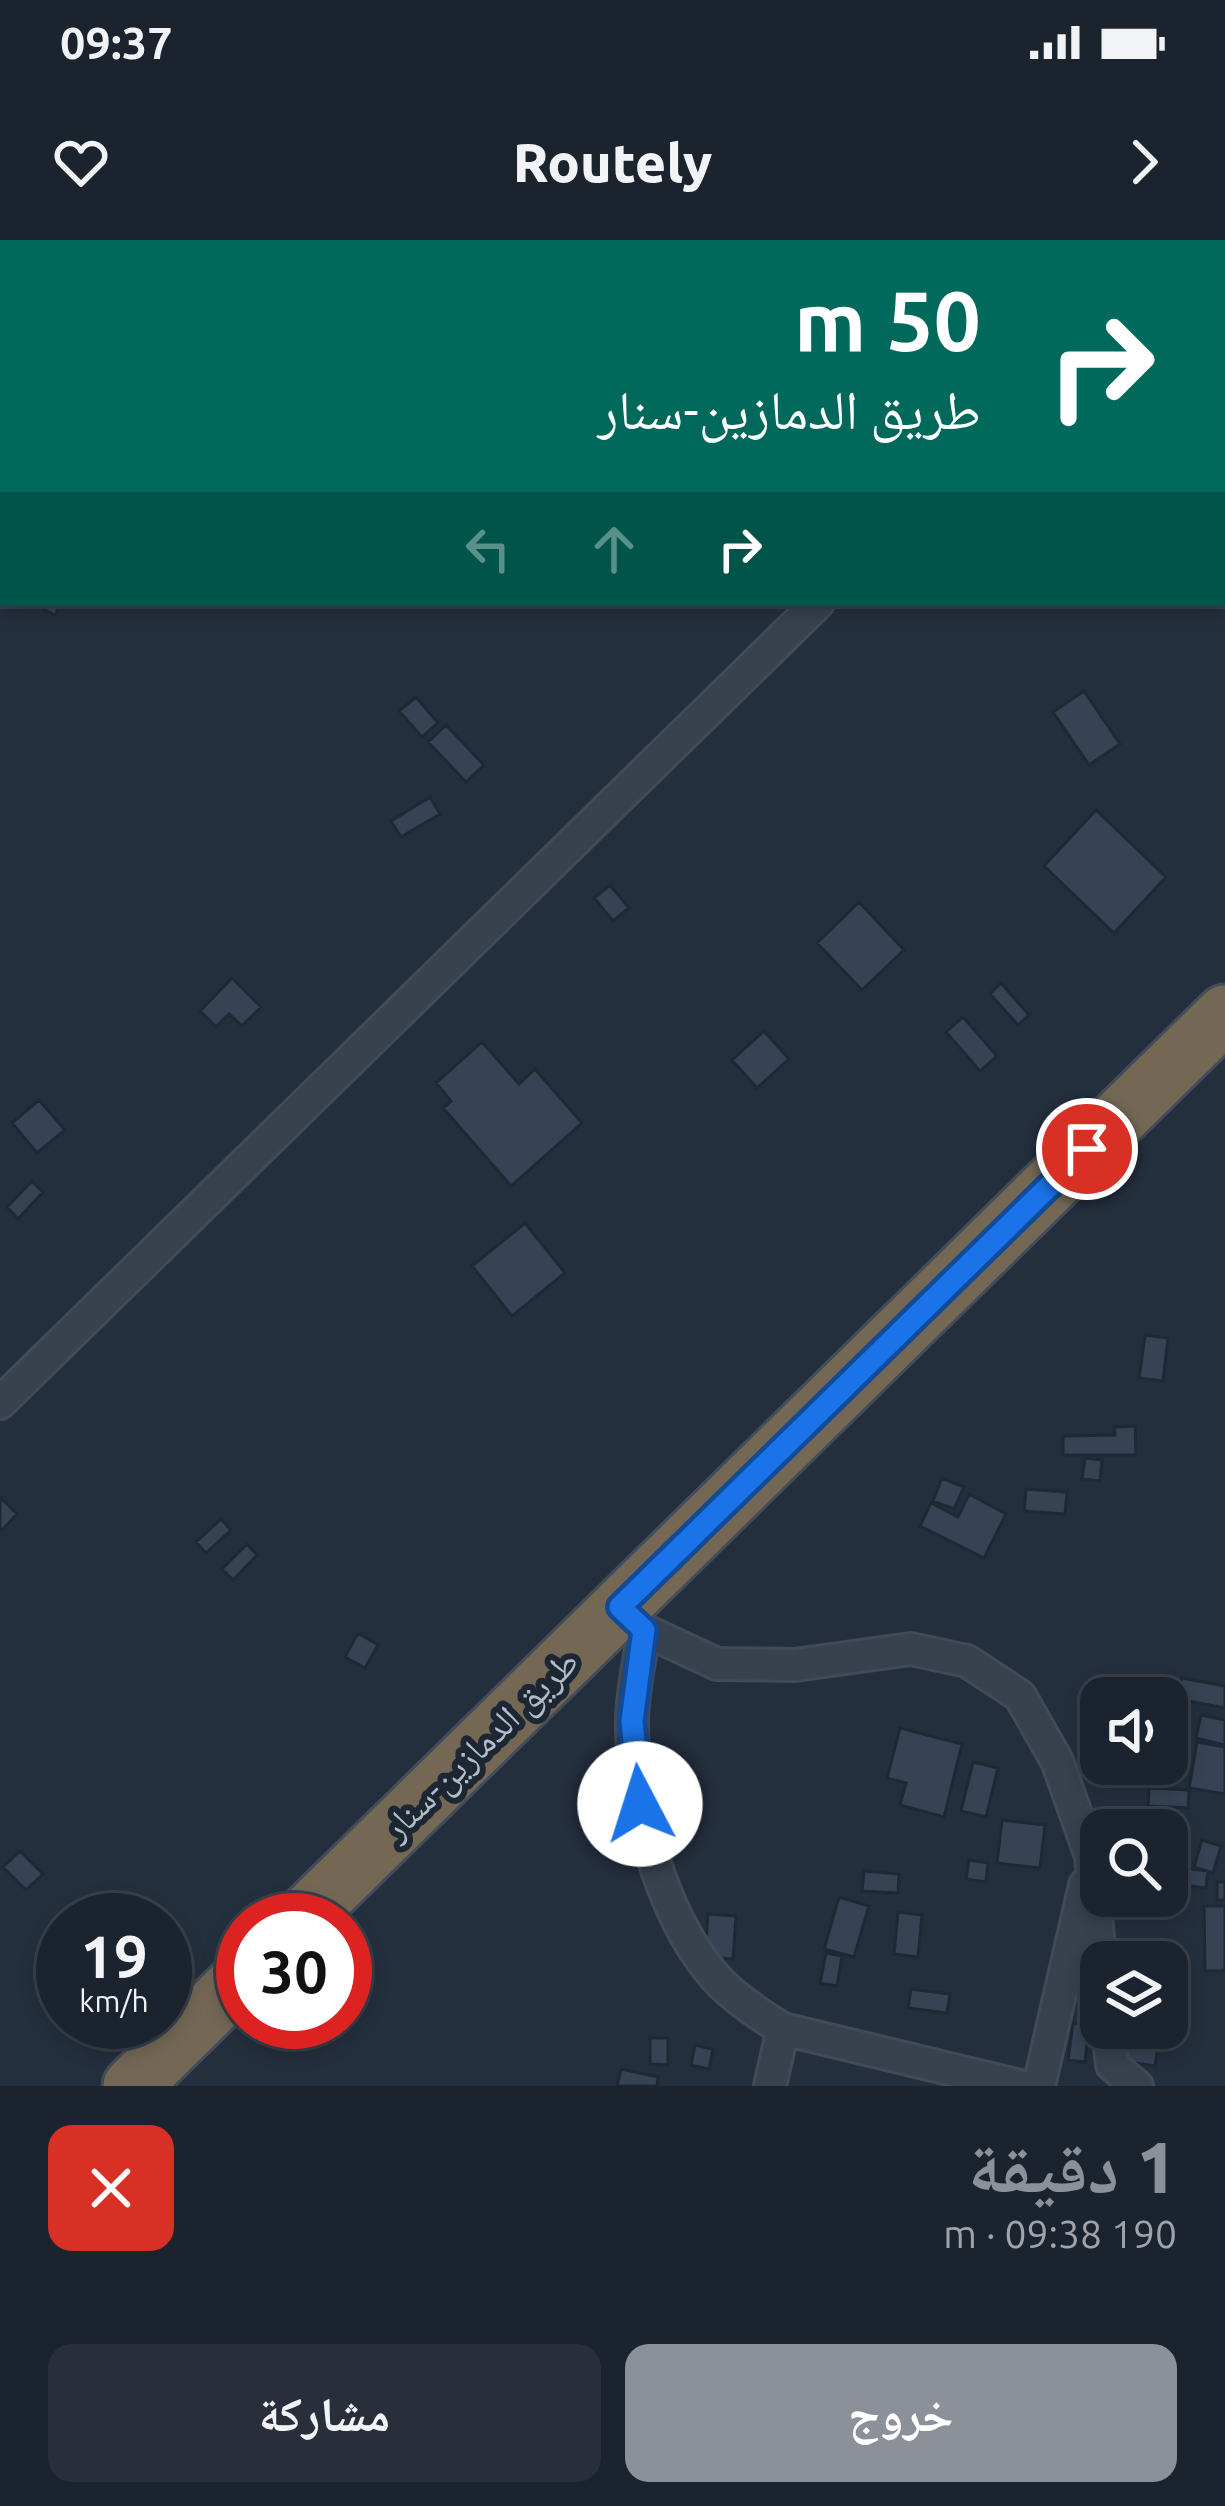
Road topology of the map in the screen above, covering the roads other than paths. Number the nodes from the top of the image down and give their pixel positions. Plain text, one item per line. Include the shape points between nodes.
1 (815, 606) edge
2 (1224, 1017) edge
3 (0, 1403) edge
4 (632, 1619) junction
5 (1080, 1824) edge
6 (331, 1893) edge
7 (1080, 1905) edge
8 (216, 2004) edge
9 (783, 2029) junction
10 (1110, 2049) edge
11 (132, 2086) edge
12 (770, 2086) edge
13 (1020, 2086) edge
14 (1039, 2086) edge
15 (1137, 2086) edge

1 - 3 street
2 - 4 highway, طريق الدمازين-سنار
4 - 5 street via 717,1664 795,1665 911,1649 967,1661 1020,1696 1058,1761
4 - 6 highway, طريق الدمازين-سنار
4 - 9 street via 640,1804 674,1915 712,1975
7 - 14 street
8 - 11 highway
9 - 12 street
9 - 13 street
10 - 15 street via 1112,2065

